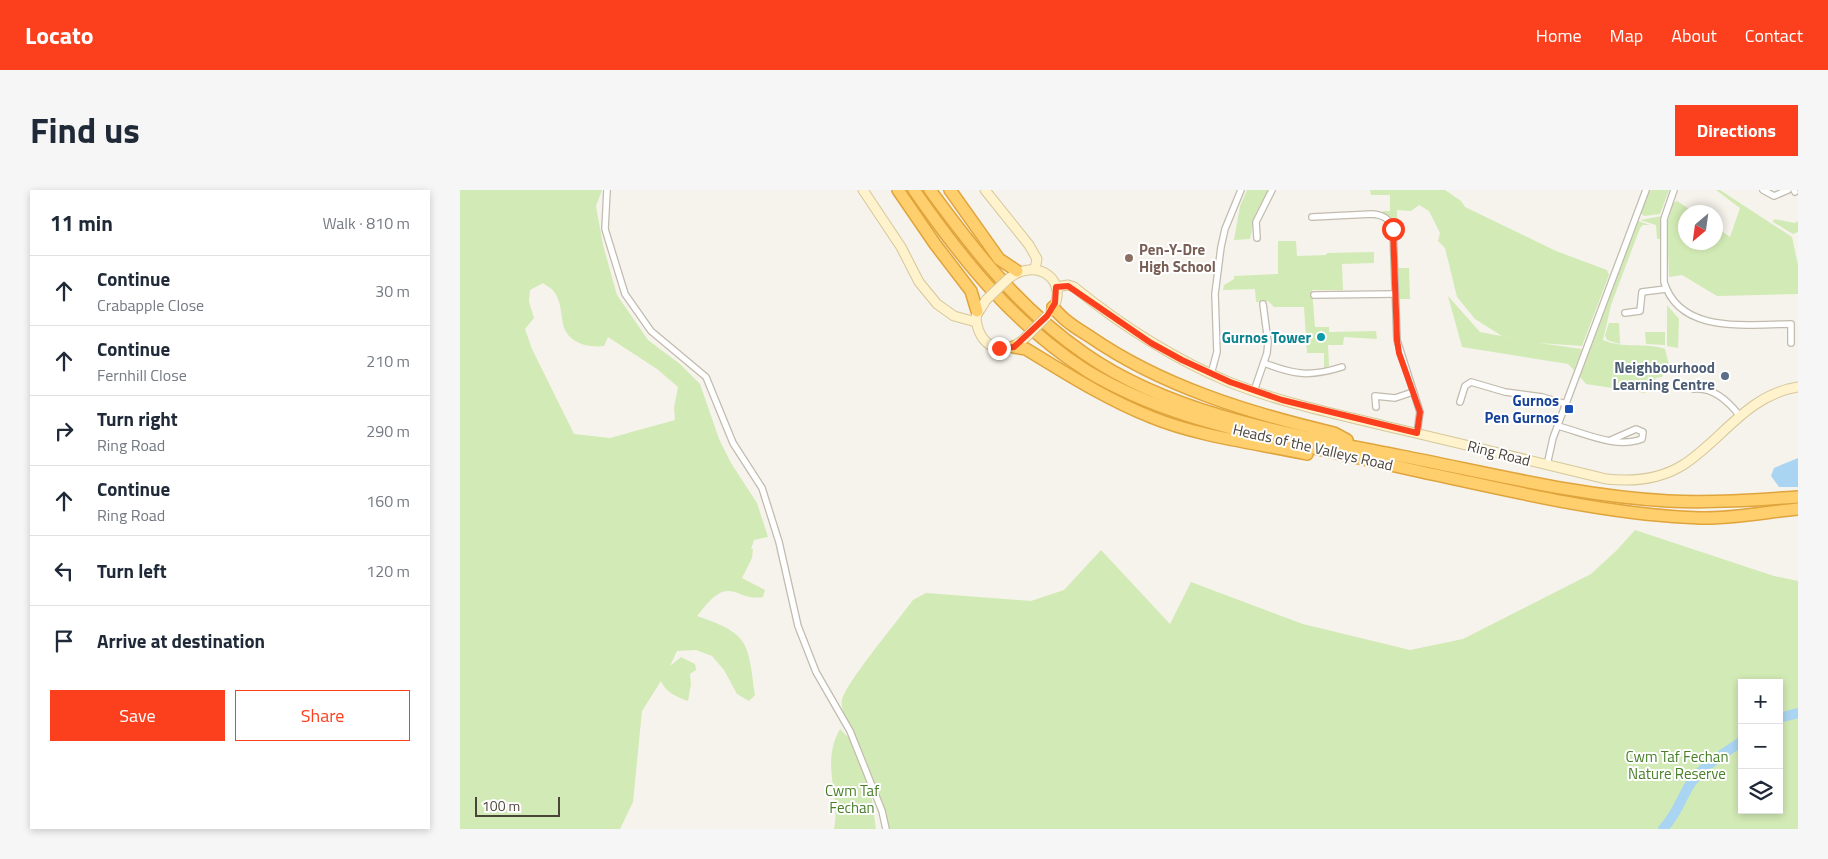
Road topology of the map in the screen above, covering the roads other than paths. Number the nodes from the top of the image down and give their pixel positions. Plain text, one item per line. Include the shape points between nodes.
1 (607, 190) edge
2 (863, 190) edge
3 (898, 190) edge
4 (914, 190) edge
5 (930, 190) edge
6 (950, 190) edge
7 (985, 190) edge
8 (1241, 190) edge
9 (1272, 190) edge
10 (1646, 190) edge
11 (1674, 190) edge
12 (1763, 190) edge
13 (1788, 190) edge
14 (1312, 217) dead end
15 (1256, 238) dead end
16 (1035, 268) junction
17 (1017, 272) junction
18 (1056, 287) junction
19 (1666, 289) junction
20 (1395, 294) junction
21 (1314, 295) dead end
22 (1262, 304) dead end
23 (1050, 312) junction
24 (1625, 313) dead end
25 (977, 316) junction
26 (1791, 343) dead end
27 (1014, 347) junction
28 (1264, 363) junction
29 (1342, 368) dead end
30 (1211, 374) junction
31 (1798, 387) edge
32 (1694, 389) dead end
33 (1254, 391) junction
34 (1413, 392) junction
35 (1460, 402) dead end
36 (1566, 404) junction
37 (1376, 407) dead end
38 (1739, 415) junction
39 (1558, 426) junction
40 (1417, 433) junction
41 (1611, 440) junction
42 (1359, 453) junction
43 (1547, 465) junction
44 (1798, 497) edge
45 (1798, 509) edge
46 (886, 829) edge

1 - 46 street via 605,229 625,294 651,331 706,377 733,443 762,488 779,542 798,626 816,672 850,732 882,811
2 - 25 street via 901,247 919,282 937,304 954,316
3 - 25 highway via 972,291
4 - 42 highway, Heads of the Valleys Road via 980,279 1043,338 1086,370 1122,391 1163,408 1242,431
5 - 42 highway, Heads of the Valleys Road via 965,238 1016,298 1086,354 1173,400
6 - 17 highway via 999,260
7 - 16 street via 1029,245 1037,259
8 - 30 street via 1221,246 1215,294 1217,352
9 - 15 street via 1256,222
10 - 36 street
11 - 19 street via 1663,223
12 - 13 street via 1774,196
14 - 20 street via 1380,215 1390,222 1393,229
16 - 17 street
16 - 18 street via 1047,274
17 - 25 street, bridge via 986,300
18 - 23 street via 1057,294
18 - 30 street, Ring Road via 1074,288 1120,323 1168,353
19 - 24 street via 1642,292 1640,311
19 - 26 street via 1683,309 1708,323 1791,324
20 - 21 street
20 - 34 street via 1397,340
22 - 28 street via 1268,342
23 - 27 street, bridge
23 - 42 highway via 1058,314 1139,367 1239,407 1334,433
25 - 27 street via 978,331 992,346
27 - 42 highway via 1026,350 1106,398 1153,418 1197,431 1335,460
28 - 29 street via 1300,374
28 - 33 street
30 - 33 street, Ring Road
31 - 38 street, Ring Road via 1766,397
32 - 38 street via 1704,388 1728,401
33 - 40 street, Ring Road
34 - 37 street via 1395,398 1375,396
34 - 40 street via 1420,412
35 - 36 street via 1465,386 1471,382
36 - 39 street
38 - 43 street, Ring Road via 1683,464 1654,478 1606,480
39 - 41 street
39 - 43 street
40 - 43 street, Ring Road
41 - 41 street via 1631,443 1642,439 1644,432 1636,429
42 - 44 highway, Heads of the Valleys Road via 1612,496 1677,501
42 - 45 highway, Heads of the Valleys Road via 1596,507 1644,514 1702,518

